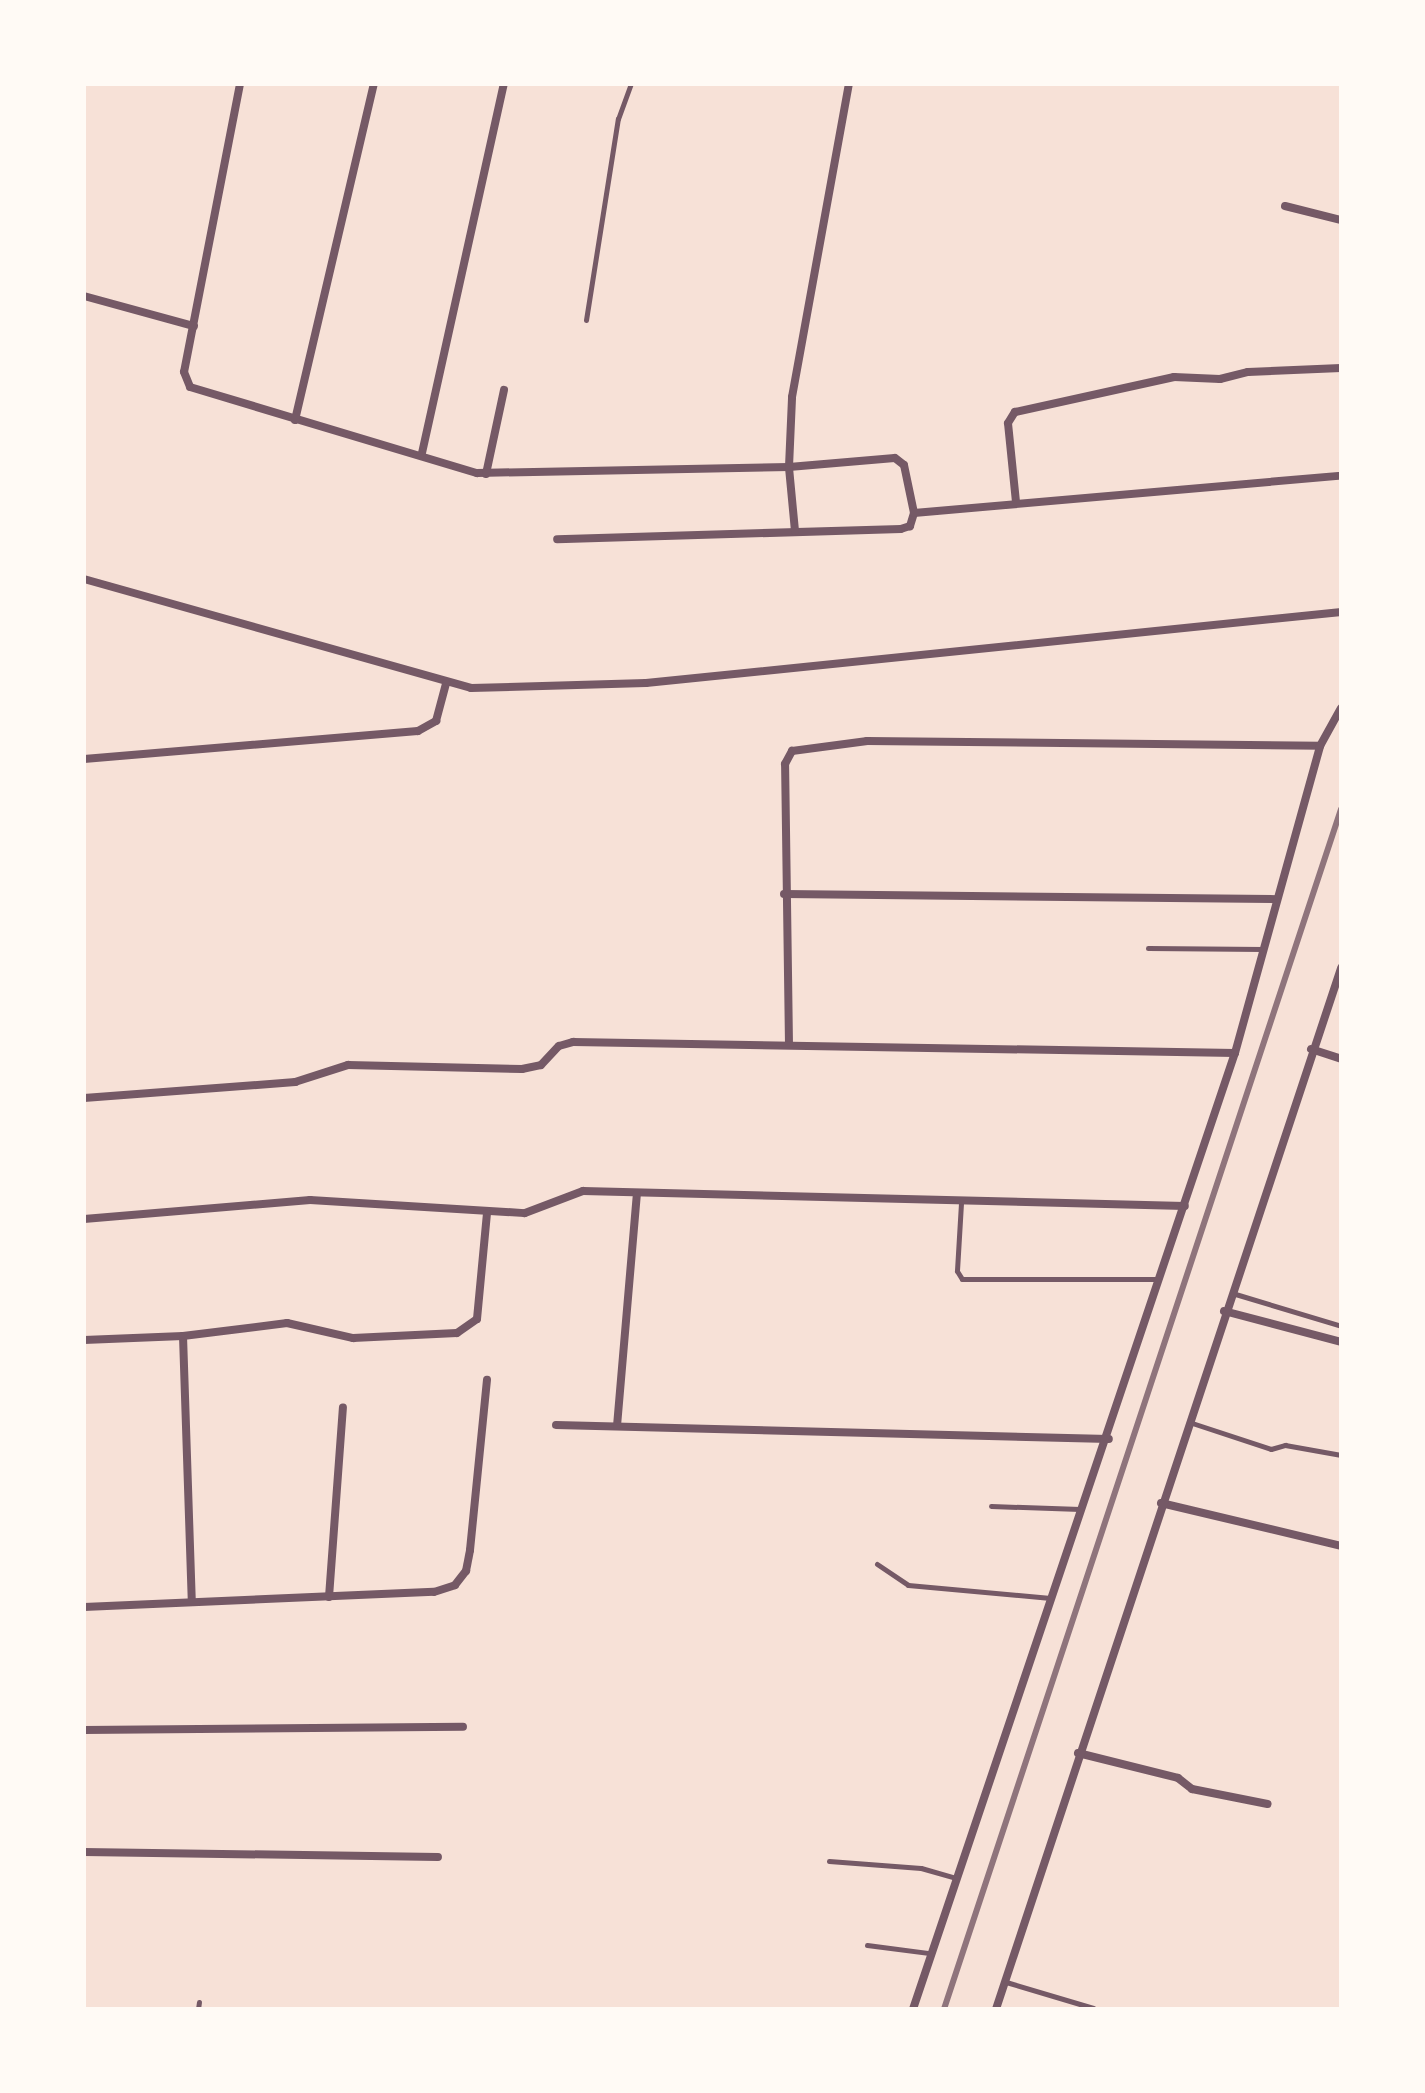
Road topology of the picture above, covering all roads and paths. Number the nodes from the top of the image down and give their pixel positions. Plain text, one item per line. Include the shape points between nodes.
1 (240, 84) edge
2 (374, 84) edge
3 (504, 84) edge
4 (631, 84) edge
5 (849, 84) edge
6 (1285, 206) dead end
7 (1341, 220) edge
8 (84, 296) edge
9 (586, 320) dead end
10 (194, 326) junction
11 (1341, 368) edge
12 (504, 390) dead end
13 (295, 420) junction
14 (422, 453) junction
15 (789, 467) junction
16 (486, 474) junction
17 (1341, 476) edge
18 (1016, 502) junction
19 (914, 513) junction
20 (795, 531) junction
21 (557, 539) dead end
22 (84, 579) edge
23 (1341, 612) edge
24 (446, 683) junction
25 (1341, 708) edge
26 (1320, 746) junction
27 (84, 759) edge
28 (784, 894) junction
29 (1277, 899) junction
30 (1148, 948) dead end
31 (1264, 949) junction
32 (1341, 971) edge
33 (789, 1045) junction
34 (1311, 1049) junction
35 (1235, 1053) junction
36 (1341, 1059) edge
37 (84, 1098) edge
38 (637, 1194) junction
39 (961, 1203) junction
40 (1185, 1206) junction
41 (487, 1213) junction
42 (84, 1219) edge
43 (1158, 1279) junction
44 (1231, 1292) junction
45 (1224, 1311) junction
46 (1341, 1326) edge
47 (183, 1336) junction
48 (84, 1340) edge
49 (1341, 1342) edge
50 (487, 1380) dead end
51 (343, 1408) dead end
52 (1188, 1421) junction
53 (556, 1425) dead end
54 (617, 1426) junction
55 (1109, 1439) junction
56 (1341, 1455) edge
57 (1161, 1503) junction
58 (991, 1506) dead end
59 (1080, 1509) junction
60 (1341, 1546) edge
61 (877, 1564) dead end
62 (329, 1597) junction
63 (1050, 1598) junction
64 (192, 1602) junction
65 (84, 1607) edge
66 (463, 1727) dead end
67 (84, 1730) edge
68 (1078, 1753) junction
69 (1268, 1804) dead end
70 (84, 1852) edge
71 (438, 1857) dead end
72 (829, 1861) dead end
73 (955, 1878) junction
74 (867, 1945) dead end
75 (929, 1953) junction
76 (1005, 1982) junction
77 (1093, 2008) edge
78 (913, 2009) edge
79 (996, 2009) edge

1 - 10 street
2 - 13 street
3 - 14 street
4 - 9 lane via 618,119
5 - 15 street via 792,397
6 - 7 street
8 - 10 street
10 - 13 street via 184,372 190,387
11 - 18 street via 1248,372 1220,379 1174,377 1015,412 1008,423
12 - 16 street
13 - 14 street
14 - 16 street
15 - 16 street
15 - 19 street via 901,459
15 - 20 street
17 - 18 street
18 - 19 street
19 - 20 street via 910,526 901,529
20 - 21 street
22 - 24 street via 252,622
23 - 24 street via 646,683 482,688
24 - 27 street via 436,721 418,731
25 - 26 street
26 - 28 street via 867,741 798,748 785,764
26 - 29 street
28 - 29 street
28 - 33 street
29 - 31 street
30 - 31 lane
31 - 35 street
32 - 34 street
33 - 35 street
33 - 37 street via 573,1042 559,1046 541,1065 522,1069 348,1065 295,1082
34 - 36 street
34 - 44 street
35 - 40 street
38 - 39 street
38 - 41 street via 583,1191 540,1211
38 - 54 street
39 - 40 street
39 - 43 lane via 960,1278
40 - 43 street
41 - 42 street via 310,1200
41 - 47 street via 477,1319 466,1330 353,1338 287,1323
43 - 55 street
44 - 45 street
44 - 46 lane
45 - 49 street
45 - 52 street
47 - 48 street
47 - 64 street
50 - 62 street via 470,1550 461,1578 434,1592
51 - 62 street
52 - 56 lane via 1271,1449 1292,1446
52 - 57 street
53 - 54 street
54 - 55 street
55 - 59 street
57 - 60 street
57 - 68 street
58 - 59 lane
59 - 63 street
61 - 63 lane via 908,1585
62 - 64 street
63 - 73 street
64 - 65 street
66 - 67 street
68 - 69 street via 1178,1778 1192,1789
68 - 76 street
70 - 71 street
72 - 73 lane via 921,1868
73 - 75 street
74 - 75 lane
75 - 78 street
76 - 77 lane
76 - 79 street

